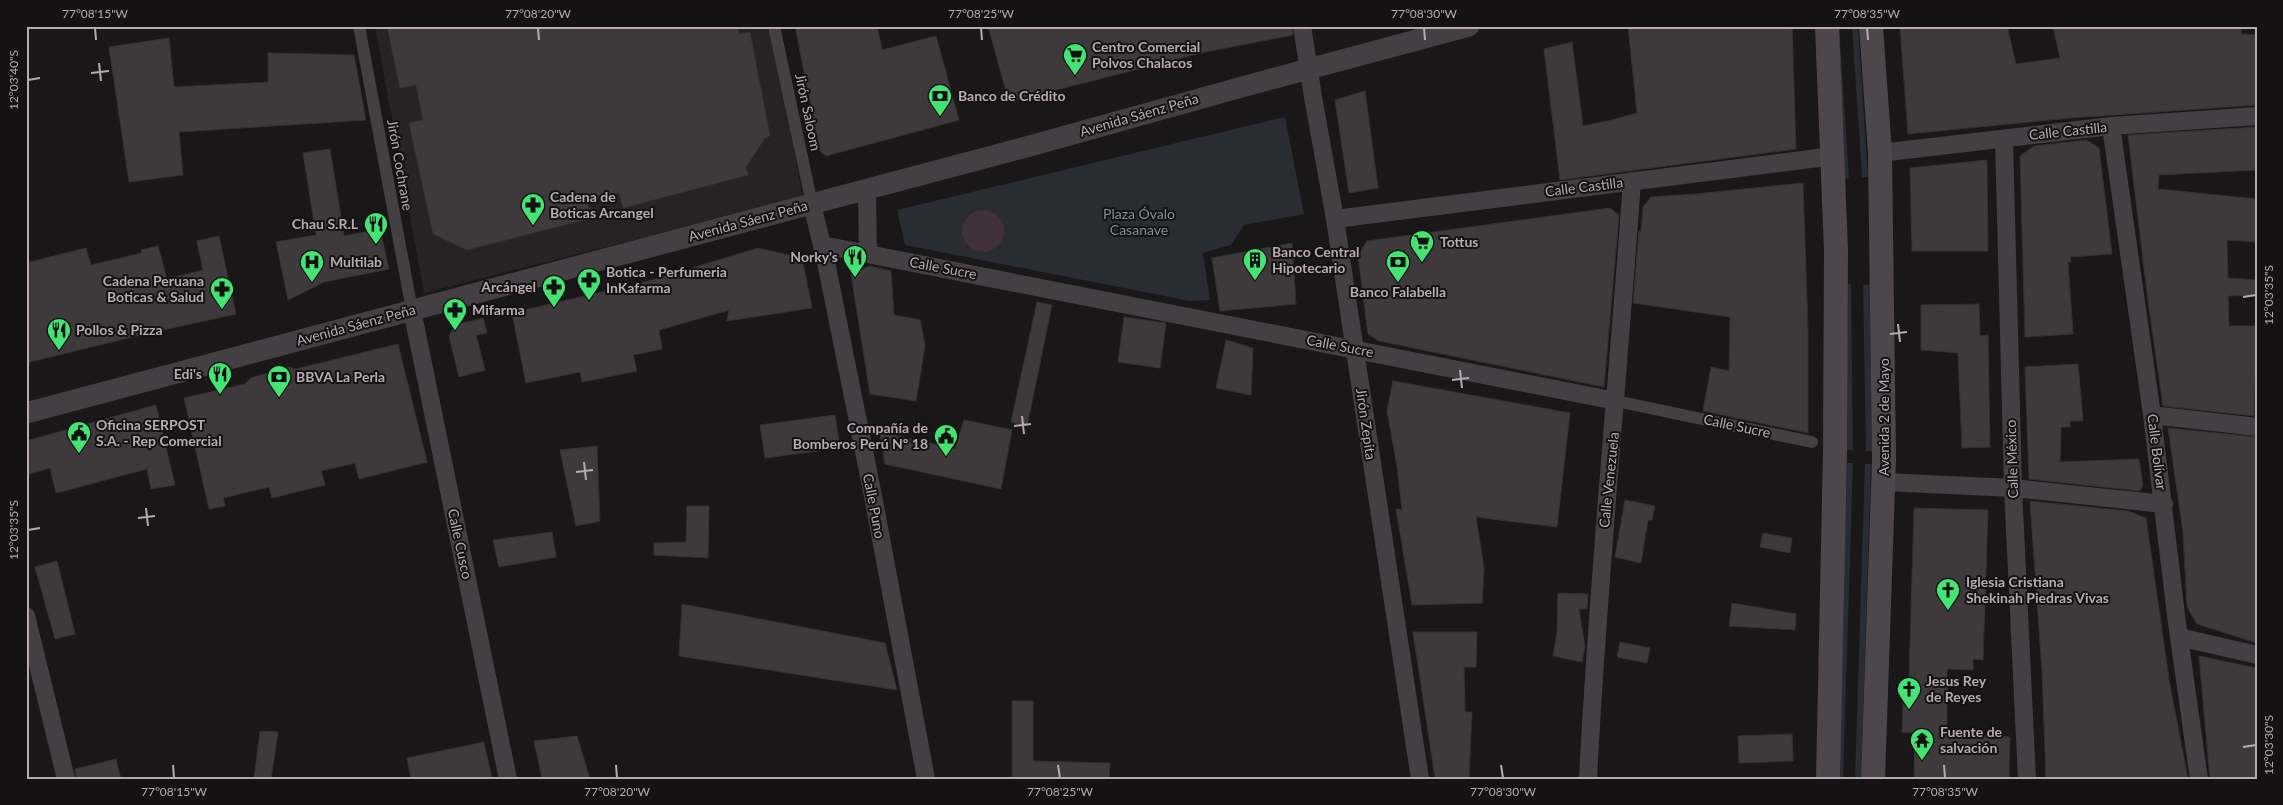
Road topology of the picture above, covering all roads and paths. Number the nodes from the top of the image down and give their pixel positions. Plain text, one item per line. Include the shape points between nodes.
1 (359, 26) edge
2 (774, 26) edge
3 (1302, 26) edge
4 (1469, 26) edge
5 (1827, 26) edge
6 (1871, 26) edge
7 (1308, 69) junction
8 (2257, 116) edge
9 (2111, 126) junction
10 (2004, 139) junction
11 (1880, 153) junction
12 (1834, 156) junction
13 (1632, 181) junction
14 (867, 190) junction
15 (812, 204) junction
16 (1335, 219) junction
17 (822, 245) junction
18 (868, 254) junction
19 (412, 310) junction
20 (1355, 349) junction
21 (1616, 401) junction
22 (26, 412) edge
23 (2152, 415) junction
24 (2257, 427) edge
25 (1812, 442) dead end
26 (1884, 482) junction
27 (2013, 488) junction
28 (2164, 504) junction
29 (26, 616) edge
30 (2179, 637) junction
31 (2257, 655) edge
32 (66, 779) edge
33 (508, 779) edge
34 (926, 779) edge
35 (1420, 779) edge
36 (1588, 779) edge
37 (1828, 779) edge
38 (1873, 779) edge
39 (2027, 779) edge
40 (2198, 779) edge

1 - 19 street, Jirón Cochrane
2 - 15 street, Jirón Saloom
3 - 7 street, Jirón Zepita
4 - 7 street, Avenida Sáenz Peña
5 - 12 main road
6 - 11 main road, Avenida 2 de Mayo
7 - 14 street, Avenida Sáenz Peña
7 - 16 street, Jirón Zepita
8 - 9 street, Calle Castilla
9 - 10 street, Calle Castilla
9 - 23 street, Calle Bolívar
10 - 11 street, Calle Castilla
10 - 27 street, Calle México
11 - 26 main road, Avenida 2 de Mayo
12 - 13 street, Calle Castilla
12 - 37 main road via 1835,442
13 - 16 street, Calle Castilla
13 - 21 street, Calle Venezuela
14 - 15 street, Avenida Sáenz Peña
14 - 18 street
15 - 17 street, Calle Puno
15 - 19 street, Avenida Sáenz Peña
16 - 20 street, Jirón Zepita
17 - 18 street, Calle Sucre
17 - 34 street, Calle Puno
18 - 20 street, Calle Sucre
19 - 22 street, Avenida Sáenz Peña
19 - 33 street, Calle Cusco
20 - 21 street, Calle Sucre
20 - 35 street, Jirón Zepita
21 - 25 street, Calle Sucre
21 - 36 street, Calle Venezuela via 1596,634
23 - 24 street
23 - 28 street, Calle Bolívar
26 - 27 street
26 - 38 main road, Avenida 2 de Mayo
27 - 28 street
27 - 39 street, Calle México
28 - 30 street, Calle Bolívar
29 - 32 street
30 - 31 street
30 - 40 street, Calle Bolívar

